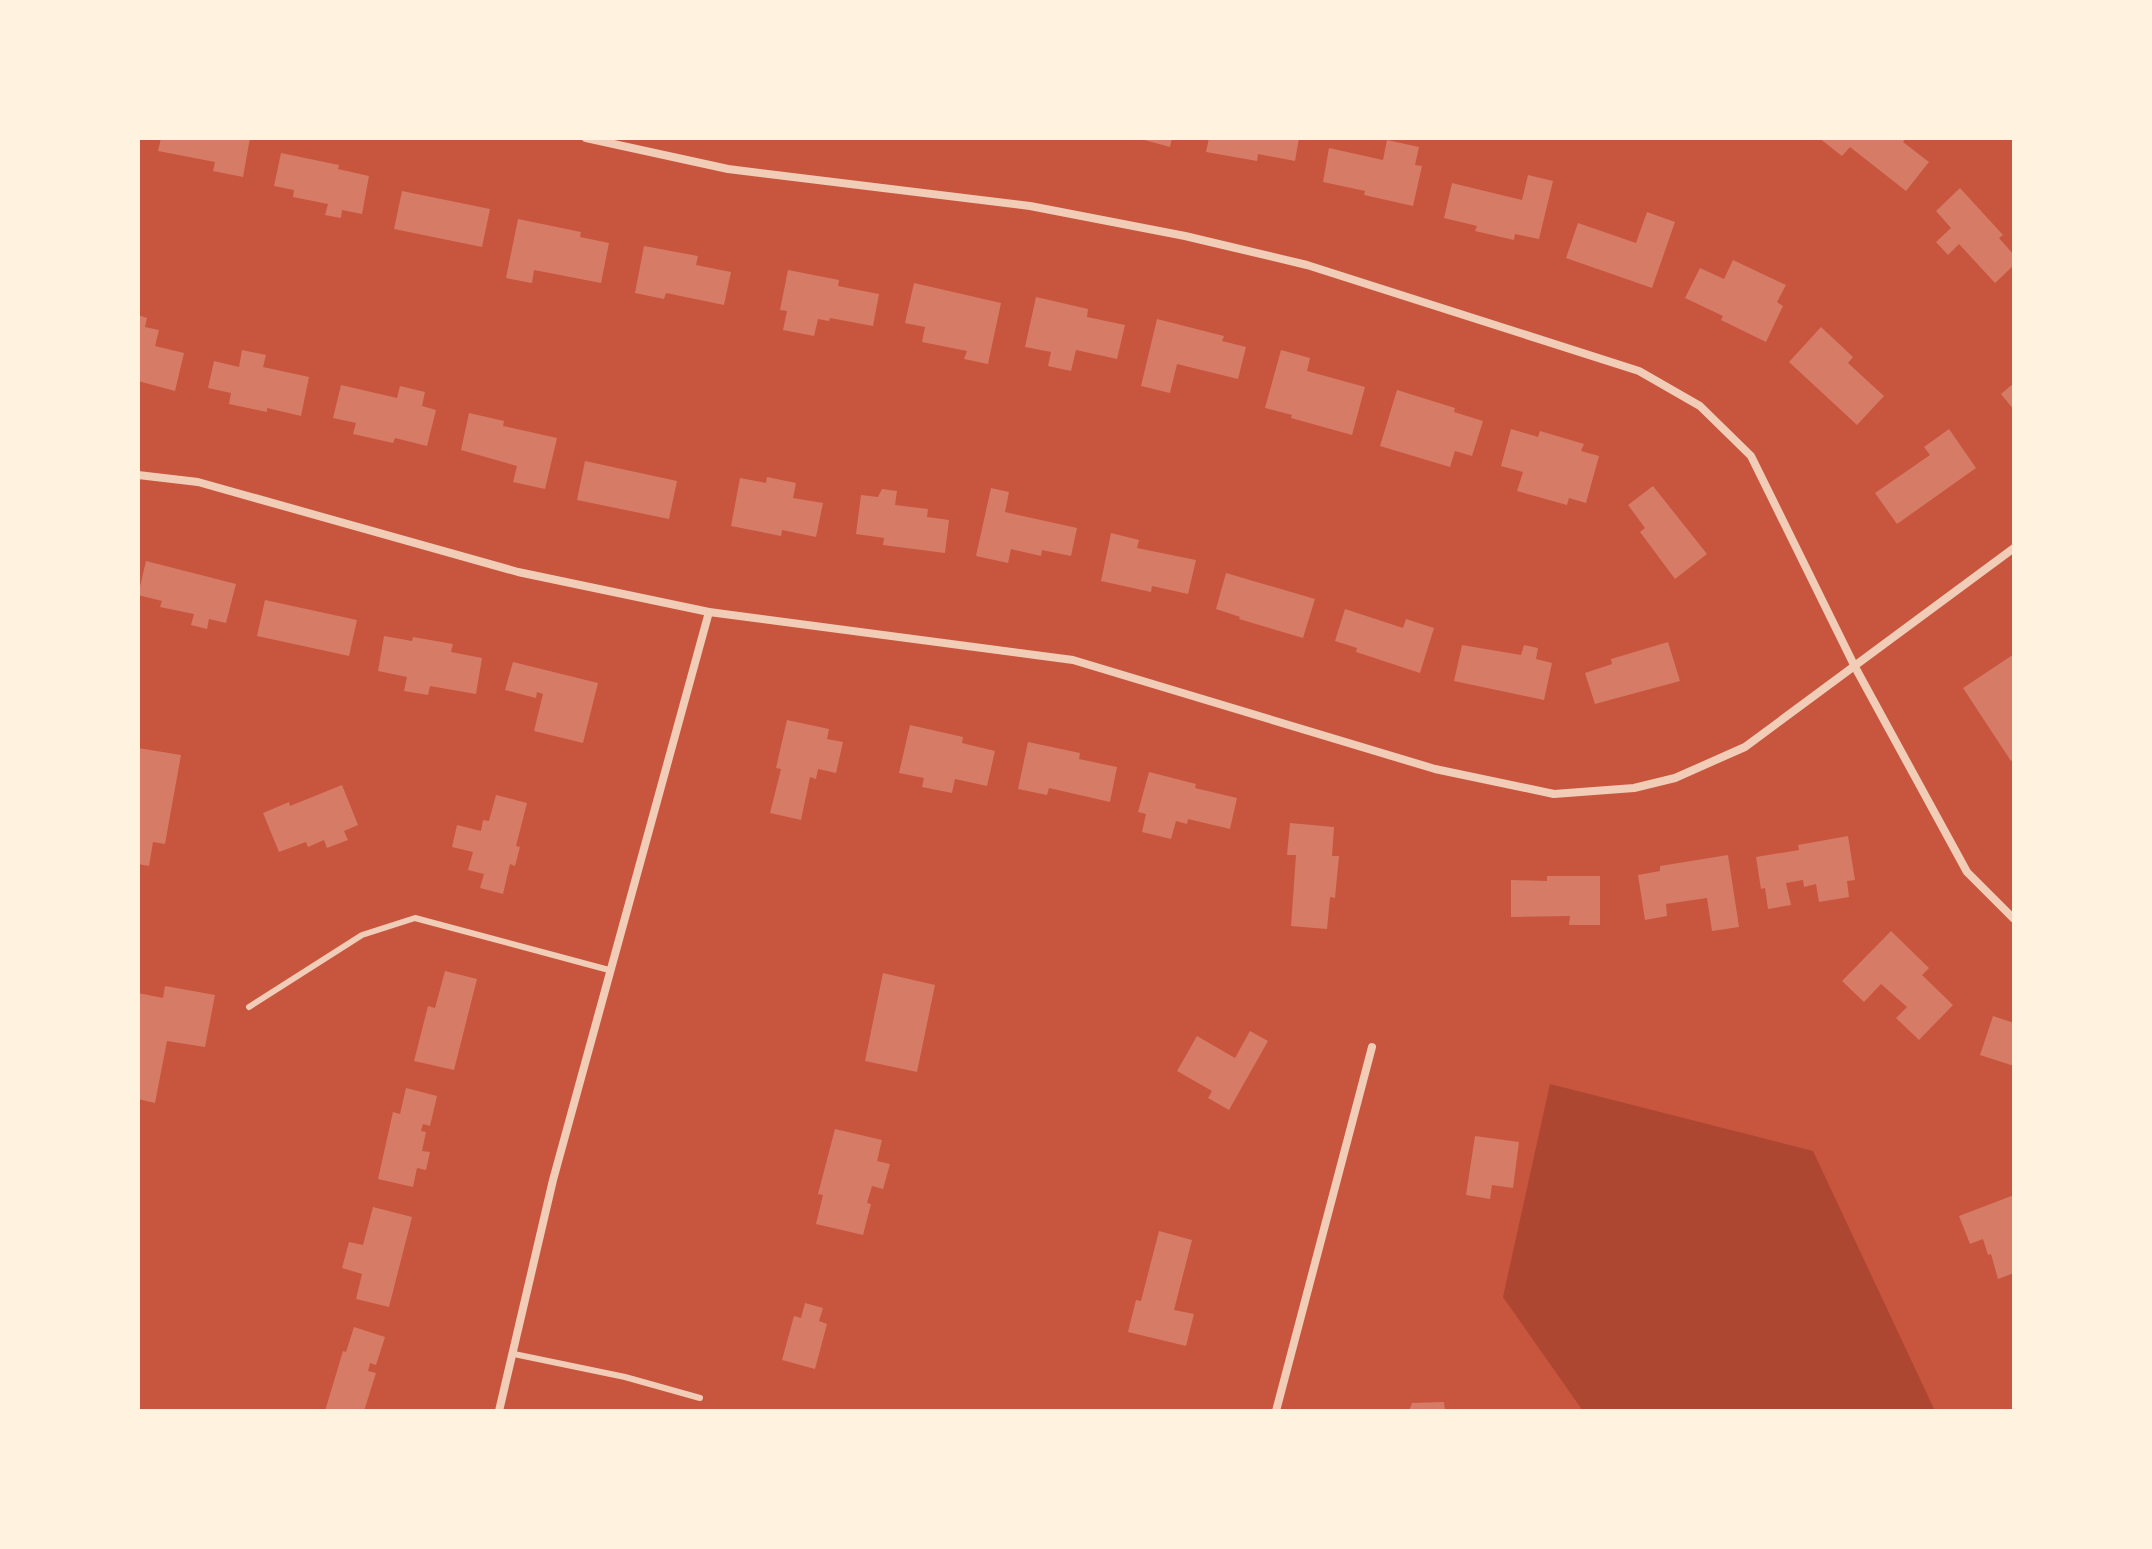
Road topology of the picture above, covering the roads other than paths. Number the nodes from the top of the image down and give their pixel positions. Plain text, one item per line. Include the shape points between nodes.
1 (586, 138) edge
2 (138, 475) edge
3 (2014, 548) edge
4 (709, 612) junction
5 (1855, 667) junction
6 (2014, 919) edge
7 (609, 970) junction
8 (249, 1007) dead end
9 (1372, 1047) dead end
10 (514, 1354) junction
11 (700, 1398) dead end
12 (499, 1411) edge
13 (1276, 1411) edge

1 - 5 street via 728,169 1030,206 1185,236 1307,265 1639,371 1700,406 1751,456
2 - 4 street via 198,482 518,572
3 - 5 street
4 - 5 street via 1073,660 1435,769 1554,794 1634,788 1675,778 1745,747
4 - 7 street
5 - 6 street via 1967,872
7 - 8 lane via 415,918 362,935
7 - 10 street
9 - 13 street
10 - 11 lane
10 - 12 street

